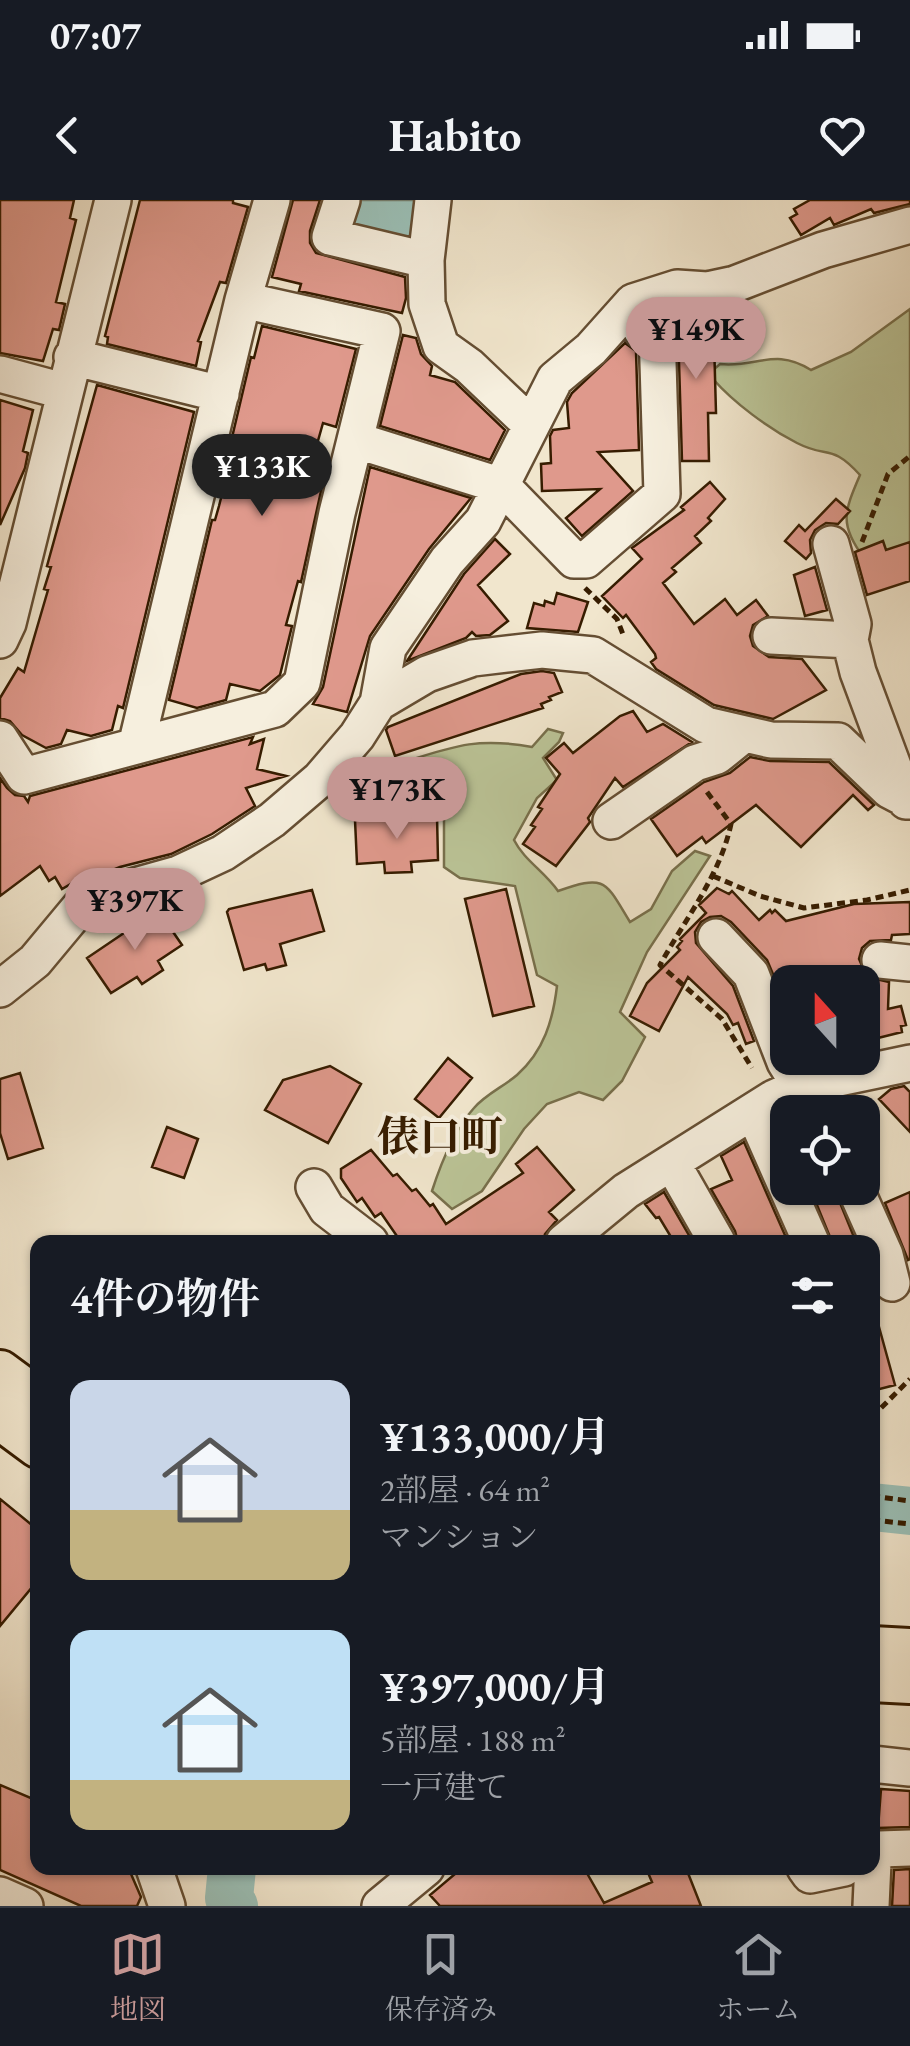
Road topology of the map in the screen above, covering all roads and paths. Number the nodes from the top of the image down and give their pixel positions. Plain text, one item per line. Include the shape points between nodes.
1 (113, 200) edge
2 (272, 200) edge
3 (342, 200) edge
4 (433, 200) edge
5 (910, 226) edge
6 (426, 260) junction
7 (243, 300) junction
8 (642, 331) dead end
9 (72, 357) junction
10 (0, 374) edge
11 (63, 392) junction
12 (221, 394) junction
13 (530, 424) junction
14 (355, 440) junction
15 (910, 456) edge
16 (502, 486) junction
17 (834, 553) joint
18 (574, 560) junction
19 (771, 636) dead end
20 (0, 640) edge
21 (850, 640) junction
22 (630, 678) junction
23 (378, 703) junction
24 (743, 735) junction
25 (0, 739) edge
26 (136, 746) junction
27 (908, 801) edge
28 (611, 820) dead end
29 (713, 876) dead end
30 (910, 890) edge
31 (716, 937) dead end
32 (1, 985) edge
33 (907, 1067) edge
34 (806, 1095) edge
35 (821, 1095) edge
36 (770, 1101) edge
37 (754, 1112) junction
38 (672, 1162) junction
39 (314, 1187) dead end
40 (862, 1205) edge
41 (361, 1235) edge
42 (573, 1235) edge
43 (713, 1235) edge
44 (808, 1235) edge
45 (876, 1235) edge
46 (880, 1245) edge
47 (892, 1283) dead end
48 (0, 1372) edge
49 (910, 1379) edge
50 (30, 1394) edge
51 (880, 1409) edge
52 (0, 1418) edge
53 (30, 1440) edge
54 (880, 1497) edge
55 (910, 1501) edge
56 (880, 1521) edge
57 (910, 1524) edge
58 (880, 1648) edge
59 (910, 1650) edge
60 (880, 1680) edge
61 (910, 1682) edge
62 (889, 1766) edge
63 (880, 1796) edge
64 (156, 1875) edge
65 (879, 1875) edge
66 (419, 1881) edge
67 (0, 1895) edge
68 (25, 1906) edge
69 (167, 1906) edge
70 (380, 1906) edge
71 (871, 1906) edge

1 - 9 street
2 - 7 street
3 - 6 street via 330,237
4 - 6 street
5 - 13 street via 735,284 678,288 633,302 554,380
6 - 13 street via 427,304 441,346
7 - 12 street
7 - 14 street via 382,332
8 - 18 street via 657,330 662,494 586,560
9 - 11 street
9 - 12 street
10 - 11 street
11 - 20 street
12 - 26 street
13 - 16 street
14 - 16 street
14 - 26 street via 302,684 274,709
15 - 17 path via 888,474 864,539 852,554
16 - 18 street
16 - 23 street via 388,648
17 - 21 street via 853,624
18 - 22 path via 573,577 621,627
19 - 21 street
21 - 27 street
22 - 23 street via 593,655 542,650 473,658
22 - 24 street via 706,725
23 - 32 street via 320,778 272,820 178,874 80,907 34,961
24 - 27 street via 838,741
24 - 28 street
25 - 26 street via 24,776
29 - 30 path via 804,908
31 - 34 street via 751,974 785,1062
33 - 35 street
36 - 37 street
37 - 38 street
37 - 44 street
38 - 42 street
38 - 43 street
39 - 41 street via 327,1209
40 - 45 street
46 - 47 street
48 - 50 main road
49 - 51 path
52 - 53 main road
54 - 55 path
56 - 57 path
58 - 59 main road
60 - 61 main road
62 - 63 path
64 - 69 street
65 - 71 street
66 - 70 street
67 - 68 street

